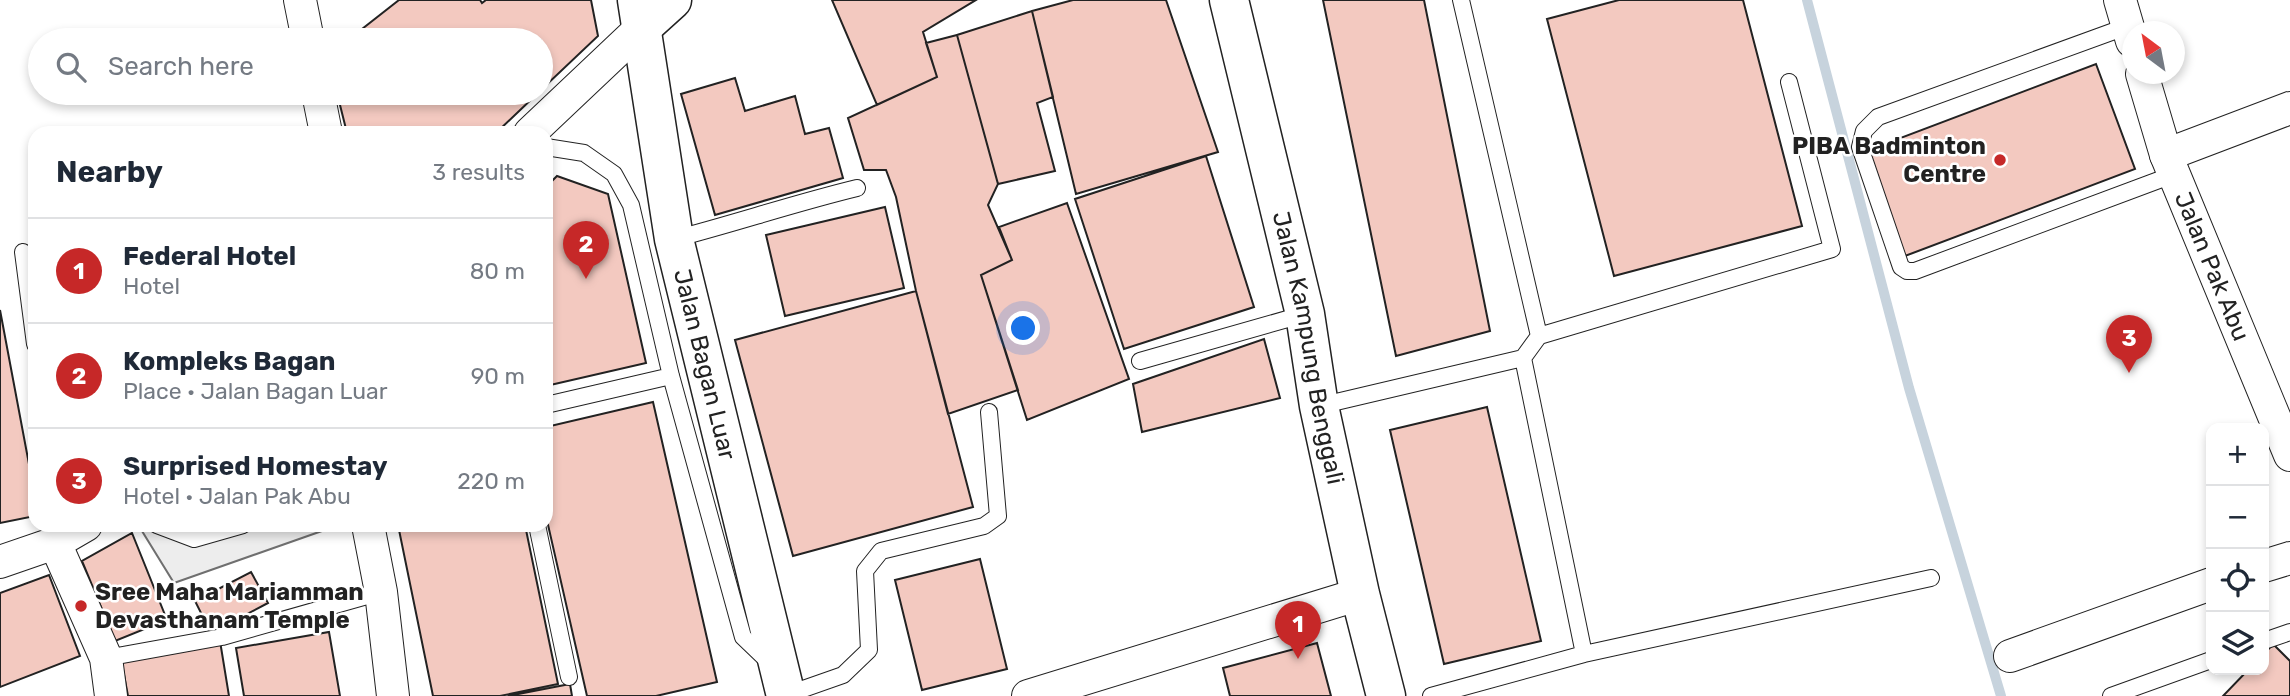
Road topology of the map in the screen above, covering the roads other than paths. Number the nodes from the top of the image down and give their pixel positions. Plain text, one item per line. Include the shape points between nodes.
1 (300, 0) edge
2 (672, 0) edge
3 (1228, 0) edge
4 (1461, 0) edge
5 (639, 14) edge
6 (2122, 24) edge
7 (306, 28) edge
8 (1789, 82) dead end
9 (2145, 84) edge
10 (320, 105) edge
11 (2290, 108) edge
12 (325, 126) edge
13 (536, 126) edge
14 (553, 148) edge
15 (2170, 165) junction
16 (857, 188) dead end
17 (674, 239) junction
18 (23, 253) dead end
19 (28, 291) edge
20 (1305, 314) junction
21 (1539, 336) junction
22 (1523, 358) junction
23 (1140, 361) dead end
24 (671, 376) junction
25 (553, 403) edge
26 (1319, 406) junction
27 (989, 412) dead end
28 (2290, 455) edge
29 (74, 532) edge
30 (176, 532) edge
31 (218, 532) edge
32 (369, 532) edge
33 (538, 532) edge
34 (55, 543) junction
35 (2290, 558) edge
36 (0, 562) edge
37 (2269, 564) edge
38 (1931, 578) dead end
39 (2206, 586) edge
40 (381, 592) junction
41 (1360, 594) junction
42 (2290, 632) edge
43 (2269, 639) edge
44 (1584, 654) junction
45 (2010, 656) dead end
46 (106, 657) junction
47 (2206, 662) edge
48 (569, 677) dead end
49 (785, 689) edge
50 (111, 696) edge
51 (393, 696) edge
52 (1028, 696) edge
53 (1386, 696) edge
54 (1431, 696) edge
55 (2111, 696) edge

1 - 7 street
2 - 5 street
3 - 20 street, Jalan Kampung Benggali
4 - 21 lane
5 - 13 street
5 - 17 street, Jalan Bagan Luar
6 - 15 lane via 1878,117 1864,131 1860,147 1901,267 1915,271
8 - 21 lane via 1832,249
9 - 15 street, Jalan Pak Abu
10 - 12 street
11 - 15 street
14 - 24 lane via 584,153 614,174 631,205
15 - 28 street, Jalan Pak Abu
16 - 17 lane
17 - 49 street, Jalan Bagan Luar
18 - 19 lane
20 - 23 lane
20 - 26 street, Jalan Kampung Benggali
21 - 22 lane
22 - 26 lane
22 - 44 lane
24 - 25 lane
24 - 49 lane via 743,637
26 - 41 street, Jalan Kampung Benggali
27 - 49 lane via 998,516 984,526 881,551 865,571 869,650 843,675
29 - 34 street
30 - 31 lane via 194,539
32 - 40 street
33 - 48 lane
34 - 36 street
34 - 46 street
35 - 37 street
38 - 44 lane
39 - 45 street
40 - 46 lane via 222,637
40 - 51 street
41 - 52 street
41 - 53 street, Jalan Kampung Benggali
42 - 43 lane
44 - 54 lane
46 - 50 street
47 - 55 lane

